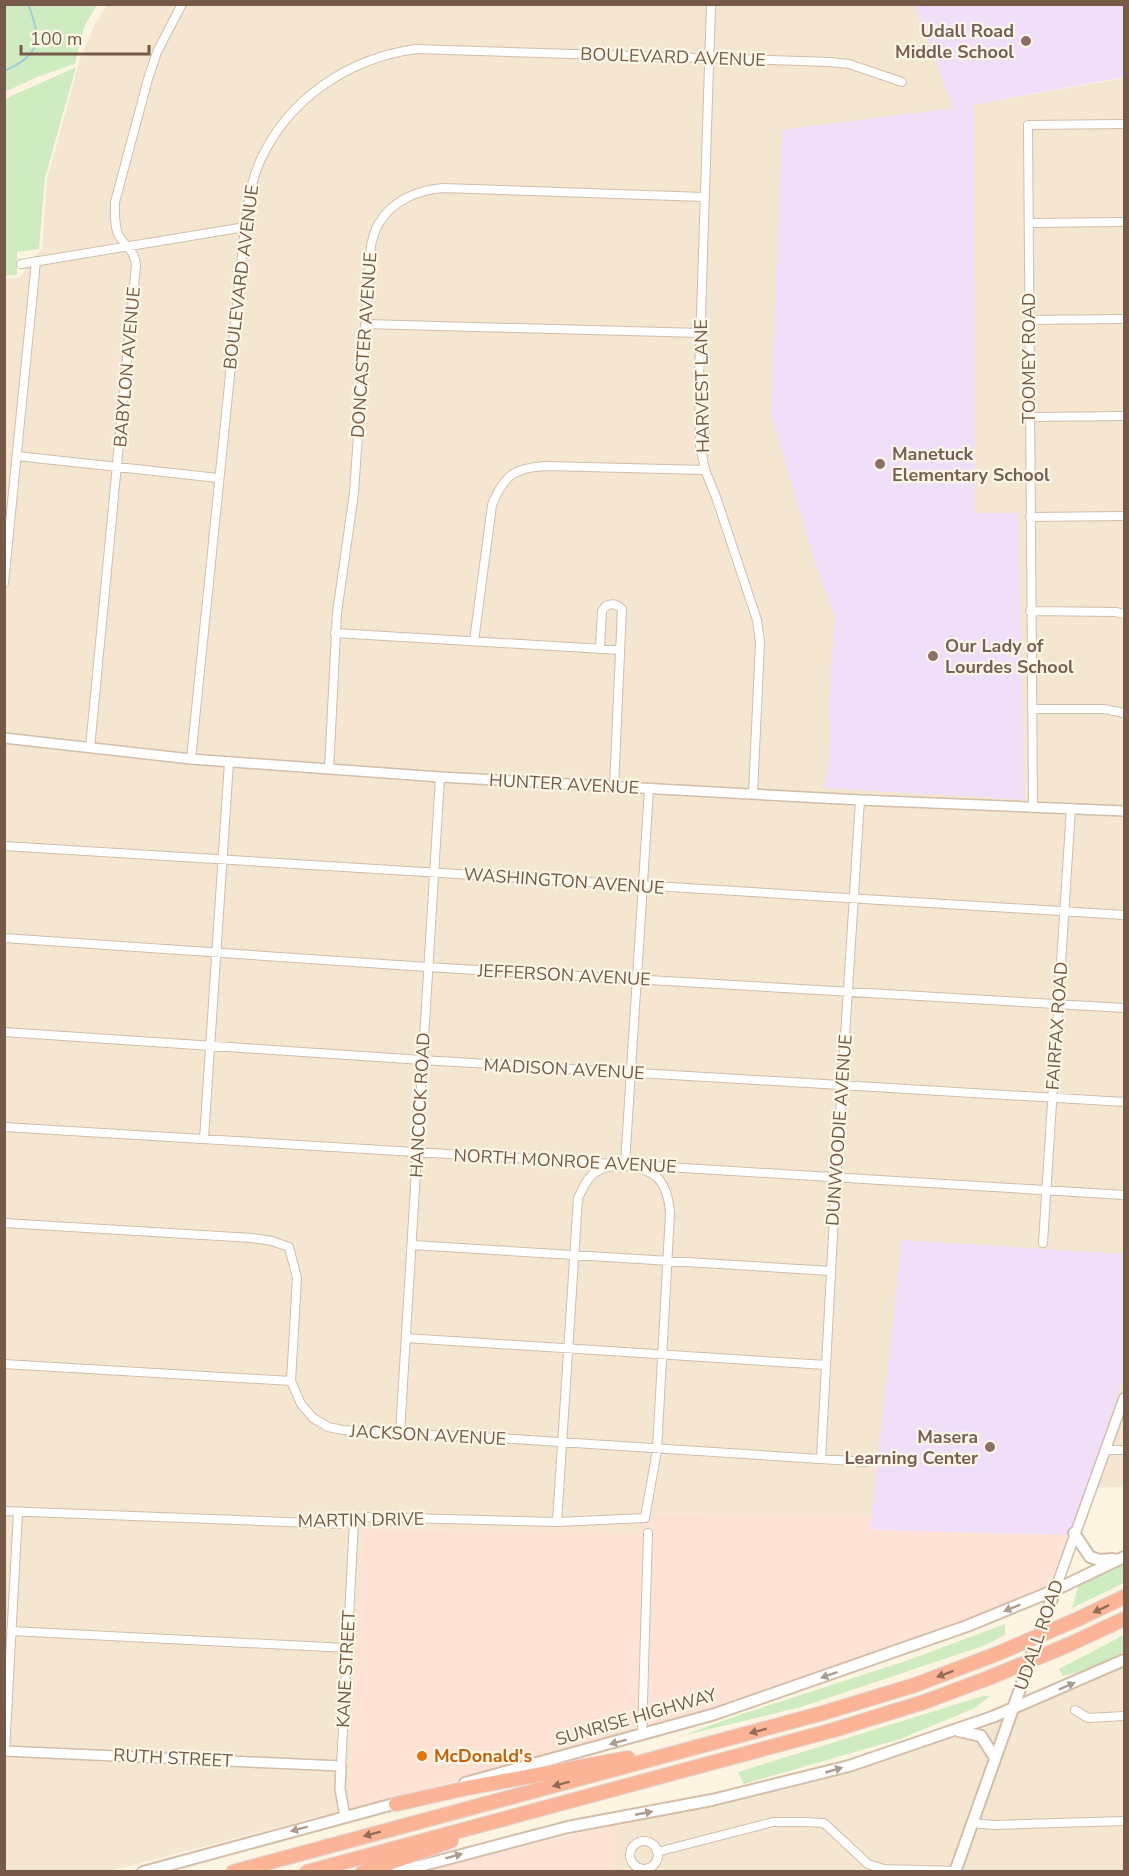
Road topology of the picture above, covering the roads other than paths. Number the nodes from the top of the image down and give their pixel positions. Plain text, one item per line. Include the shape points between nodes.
1 (182, 4) edge
2 (711, 4) edge
3 (710, 58) junction
4 (902, 82) dead end
5 (1125, 124) edge
6 (704, 197) junction
7 (1125, 222) edge
8 (1029, 223) junction
9 (244, 227) junction
10 (129, 246) junction
11 (36, 261) junction
12 (21, 264) dead end
13 (1125, 319) edge
14 (1029, 320) junction
15 (365, 324) junction
16 (701, 333) junction
17 (1125, 416) edge
18 (1030, 417) junction
19 (17, 456) junction
20 (117, 467) junction
21 (705, 470) junction
22 (218, 478) junction
23 (1125, 516) edge
24 (1030, 517) junction
25 (4, 583) edge
26 (1030, 611) junction
27 (1125, 614) edge
28 (335, 633) junction
29 (474, 641) junction
30 (600, 649) junction
31 (620, 650) junction
32 (1032, 709) junction
33 (1125, 713) edge
34 (4, 738) edge
35 (90, 748) junction
36 (191, 759) junction
37 (229, 762) junction
38 (329, 769) junction
39 (440, 777) junction
40 (614, 787) junction
41 (649, 789) junction
42 (753, 794) junction
43 (860, 800) junction
44 (1033, 808) junction
45 (1071, 808) junction
46 (1125, 811) edge
47 (4, 846) edge
48 (222, 858) junction
49 (433, 873) junction
50 (644, 886) junction
51 (854, 898) junction
52 (1064, 912) junction
53 (1125, 915) edge
54 (4, 938) edge
55 (216, 952) junction
56 (427, 967) junction
57 (638, 980) junction
58 (848, 992) junction
59 (1059, 1005) junction
60 (1125, 1008) edge
61 (4, 1032) edge
62 (210, 1046) junction
63 (422, 1060) junction
64 (631, 1073) junction
65 (842, 1085) junction
66 (1053, 1098) junction
67 (1125, 1101) edge
68 (4, 1127) edge
69 (204, 1138) junction
70 (418, 1152) junction
71 (625, 1164) junction
72 (836, 1179) junction
73 (1047, 1191) junction
74 (1125, 1195) edge
75 (4, 1223) edge
76 (1043, 1243) dead end
77 (412, 1245) junction
78 (574, 1255) junction
79 (668, 1262) junction
80 (831, 1271) junction
81 (406, 1338) junction
82 (568, 1350) junction
83 (661, 1355) junction
84 (4, 1364) edge
85 (825, 1365) junction
86 (291, 1381) junction
87 (1125, 1398) edge
88 (400, 1433) junction
89 (562, 1443) junction
90 (657, 1450) junction
91 (1106, 1450) junction
92 (1125, 1450) edge
93 (821, 1459) junction
94 (867, 1462) dead end
95 (4, 1511) edge
96 (18, 1512) junction
97 (354, 1521) junction
98 (557, 1522) junction
99 (648, 1533) dead end
100 (1074, 1533) junction
101 (1124, 1557) edge
102 (1055, 1590) junction
103 (1125, 1598) edge
104 (1125, 1619) edge
105 (11, 1631) junction
106 (347, 1648) junction
107 (1125, 1660) edge
108 (1013, 1709) junction
109 (1075, 1710) dead end
110 (1125, 1716) edge
111 (956, 1730) junction
112 (642, 1735) junction
113 (5, 1751) edge
114 (678, 1752) junction
115 (995, 1758) junction
116 (341, 1766) junction
117 (396, 1804) junction
118 (535, 1810) junction
119 (345, 1817) junction
120 (1125, 1821) edge
121 (972, 1823) junction
122 (657, 1852) dead end
123 (956, 1871) edge
124 (143, 1872) edge
125 (233, 1872) edge
126 (307, 1872) edge
127 (363, 1872) edge
128 (397, 1872) edge

1 - 10 street, BABYLON AVENUE via 157,52 115,202 119,235
2 - 3 street, HARVEST LANE
3 - 4 street, BOULEVARD AVENUE via 849,64
3 - 6 street, HARVEST LANE
3 - 9 street, BOULEVARD AVENUE via 416,49 367,60 313,92 285,121 261,159
5 - 8 street, TOOMEY ROAD via 1028,125
6 - 15 street, DONCASTER AVENUE via 427,189 391,208 378,224 371,245
6 - 16 street, HARVEST LANE
7 - 8 street
8 - 14 street, TOOMEY ROAD
9 - 10 street
9 - 22 street, BOULEVARD AVENUE
10 - 11 street
10 - 20 street, BABYLON AVENUE via 136,265
11 - 12 street
11 - 19 street
13 - 14 street
14 - 18 street, TOOMEY ROAD
15 - 16 street
15 - 28 street, DONCASTER AVENUE via 354,493
16 - 21 street, HARVEST LANE via 700,445
17 - 18 street
18 - 24 street, TOOMEY ROAD
19 - 20 street
19 - 25 street
20 - 22 street
20 - 35 street, BABYLON AVENUE
21 - 29 street via 546,466 526,467 511,474 498,489 492,505
21 - 42 street, HARVEST LANE via 757,620 760,642
22 - 36 street, BOULEVARD AVENUE
23 - 24 street
24 - 26 street, TOOMEY ROAD
26 - 27 street
26 - 32 street, TOOMEY ROAD
28 - 29 street
28 - 38 street, DONCASTER AVENUE
29 - 30 street
30 - 31 street
30 - 31 street via 603,611 611,604 622,609
31 - 40 street
32 - 33 street via 1104,709
32 - 44 street, TOOMEY ROAD
34 - 35 street, HUNTER AVENUE
35 - 36 street, HUNTER AVENUE
36 - 37 street, HUNTER AVENUE
37 - 38 street, HUNTER AVENUE
37 - 48 street
38 - 39 street, HUNTER AVENUE
39 - 40 street, HUNTER AVENUE
39 - 49 street, HANCOCK ROAD
40 - 41 street, HUNTER AVENUE
41 - 42 street, HUNTER AVENUE
41 - 50 street
42 - 43 street, HUNTER AVENUE
43 - 44 street, HUNTER AVENUE
43 - 51 street, DUNWOODIE AVENUE
44 - 45 street, HUNTER AVENUE
45 - 46 street, HUNTER AVENUE
45 - 52 street, FAIRFAX ROAD
47 - 48 street, WASHINGTON AVENUE
48 - 49 street, WASHINGTON AVENUE
48 - 55 street
49 - 50 street, WASHINGTON AVENUE
49 - 56 street, HANCOCK ROAD
50 - 51 street, WASHINGTON AVENUE
50 - 57 street
51 - 52 street, WASHINGTON AVENUE
51 - 58 street, DUNWOODIE AVENUE
52 - 53 street, WASHINGTON AVENUE
52 - 59 street, FAIRFAX ROAD
54 - 55 street, JEFFERSON AVENUE
55 - 56 street, JEFFERSON AVENUE
55 - 62 street
56 - 57 street, JEFFERSON AVENUE
56 - 63 street, HANCOCK ROAD
57 - 58 street, JEFFERSON AVENUE
57 - 64 street
58 - 59 street, JEFFERSON AVENUE
58 - 65 street, DUNWOODIE AVENUE
59 - 60 street, JEFFERSON AVENUE
59 - 66 street, FAIRFAX ROAD
61 - 62 street, MADISON AVENUE
62 - 63 street, MADISON AVENUE
62 - 69 street
63 - 64 street, MADISON AVENUE
63 - 70 street, HANCOCK ROAD
64 - 65 street, MADISON AVENUE
64 - 71 street
65 - 66 street, MADISON AVENUE
65 - 72 street, DUNWOODIE AVENUE
66 - 67 street, MADISON AVENUE
66 - 73 street, FAIRFAX ROAD
68 - 69 street, NORTH MONROE AVENUE
69 - 70 street, NORTH MONROE AVENUE
70 - 71 street, NORTH MONROE AVENUE
70 - 77 street, HANCOCK ROAD
71 - 72 street, NORTH MONROE AVENUE
71 - 78 street via 597,1171 586,1182 578,1198
71 - 79 street via 655,1175 668,1197
72 - 73 street, NORTH MONROE AVENUE
72 - 80 street, DUNWOODIE AVENUE
73 - 74 street, NORTH MONROE AVENUE
73 - 76 street, FAIRFAX ROAD
75 - 86 street, JACKSON AVENUE via 252,1238 289,1247 297,1278
77 - 78 street
77 - 81 street, HANCOCK ROAD
78 - 79 street
78 - 82 street
79 - 80 street
79 - 83 street
80 - 85 street, DUNWOODIE AVENUE
81 - 82 street
81 - 88 street, HANCOCK ROAD
82 - 83 street
82 - 89 street
83 - 85 street
83 - 90 street
84 - 86 street
85 - 93 street, DUNWOODIE AVENUE
86 - 88 street, JACKSON AVENUE via 301,1404 328,1427
87 - 91 street, UDALL ROAD
88 - 89 street, JACKSON AVENUE
89 - 90 street, JACKSON AVENUE
89 - 98 street
90 - 93 street, JACKSON AVENUE
90 - 98 street, MARTIN DRIVE via 645,1518
91 - 92 street
91 - 100 street, UDALL ROAD
93 - 94 street, JACKSON AVENUE
95 - 96 street, MARTIN DRIVE
96 - 97 street, MARTIN DRIVE via 340,1524
96 - 105 street
97 - 98 street, MARTIN DRIVE via 368,1517
97 - 106 street, KANE STREET
99 - 112 street
100 - 101 main road via 1092,1558
100 - 102 street, UDALL ROAD
101 - 102 main road, SUNRISE HIGHWAY
102 - 108 main road, UDALL ROAD
102 -> 112 main road, SUNRISE HIGHWAY via 930,1640
103 -> 114 highway, bridge via 999,1653 868,1700
104 - 118 highway, bridge via 991,1677 914,1705
105 - 106 street
105 - 113 street
106 - 116 street, KANE STREET
108 -> 107 main road
108 - 111 main road
108 - 115 main road, UDALL ROAD
109 - 110 street via 1088,1718
111 - 115 main road via 981,1736
128 -> 111 main road via 560,1829 792,1781 873,1759
112 -> 117 main road, SUNRISE HIGHWAY
113 - 116 street, RUTH STREET
114 - 117 highway via 610,1761
114 -> 125 highway
115 - 121 main road, UDALL ROAD
116 - 119 street, KANE STREET
117 - 119 main road, SUNRISE HIGHWAY
118 - 126 highway
118 - 127 highway
119 -> 124 main road, SUNRISE HIGHWAY
120 - 121 street via 994,1826
121 - 123 main road, UDALL ROAD
122 - 123 street via 773,1822 824,1823 868,1864 884,1869

